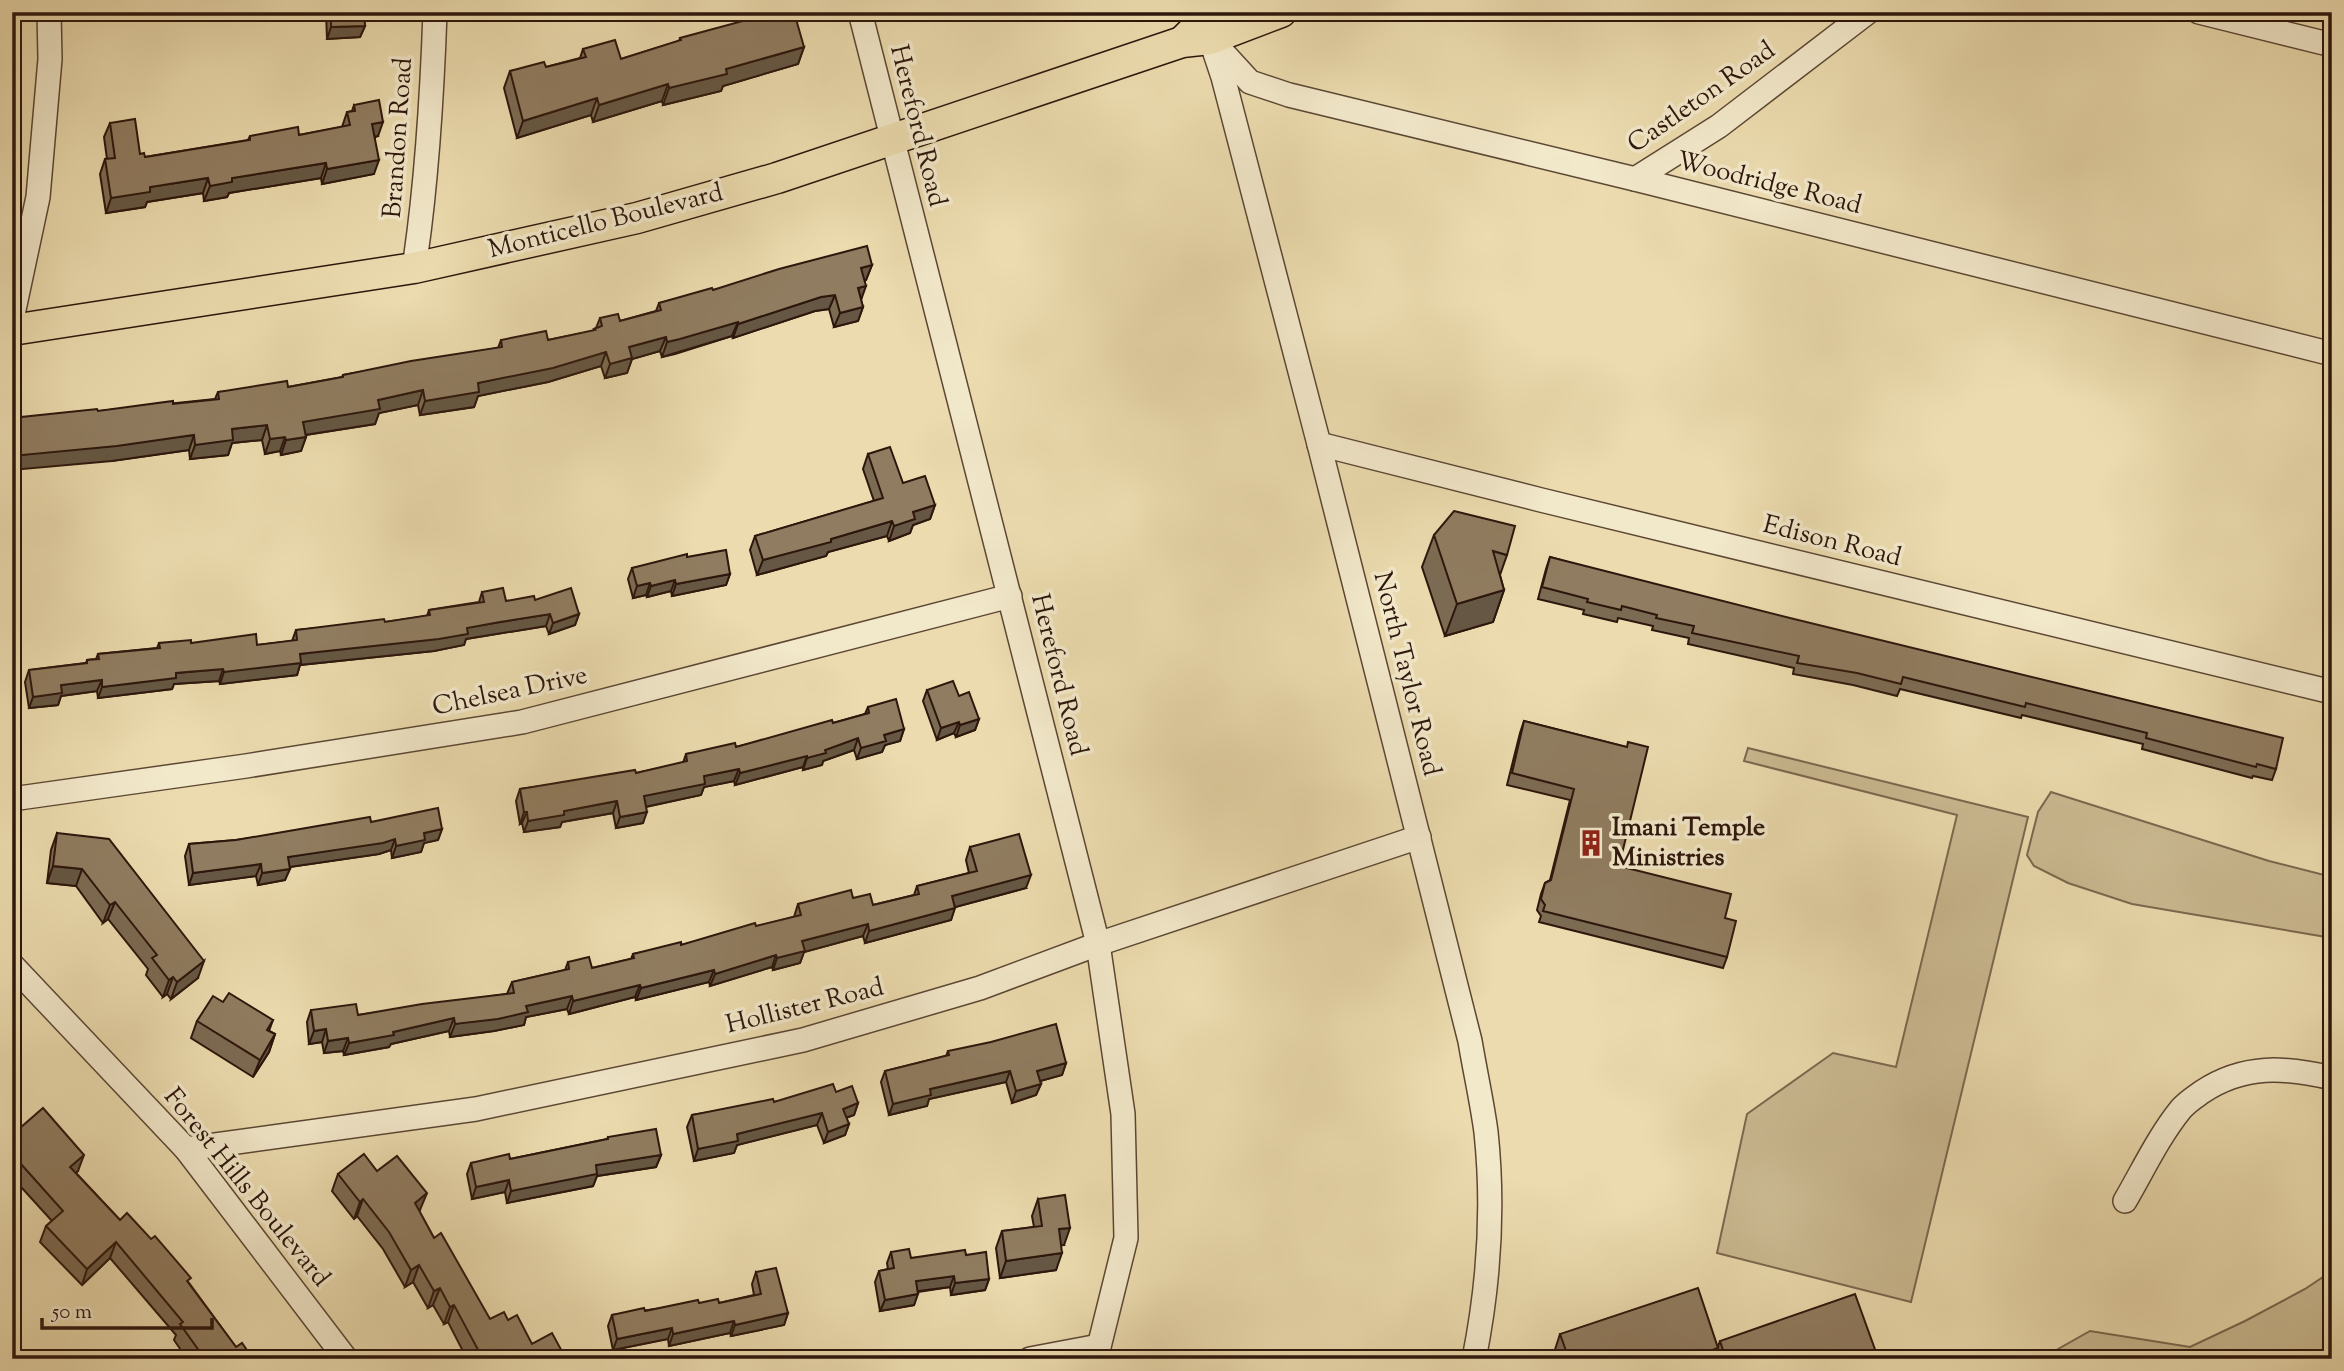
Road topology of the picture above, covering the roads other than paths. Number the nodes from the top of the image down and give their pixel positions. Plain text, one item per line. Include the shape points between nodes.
1 (49, 12) edge
2 (435, 12) edge
3 (860, 12) edge
4 (1281, 12) edge
5 (1868, 12) edge
6 (2199, 12) edge
7 (1202, 25) edge
8 (2332, 45) edge
9 (892, 137) junction
10 (1635, 179) junction
11 (414, 268) junction
12 (12, 318) edge
13 (12, 330) edge
14 (2332, 354) edge
15 (1320, 444) junction
16 (1010, 597) junction
17 (2332, 692) edge
18 (12, 799) edge
19 (1419, 837) junction
20 (1098, 944) junction
21 (12, 965) edge
22 (2332, 1078) edge
23 (186, 1149) junction
24 (2125, 1201) dead end
25 (1097, 1352) edge
26 (346, 1359) edge
27 (1030, 1359) edge
28 (1475, 1359) edge

1 - 12 street via 50,59 38,197
2 - 11 street, Brandon Road via 423,208
3 - 9 street, Hereford Road
4 - 7 main road, Monticello Boulevard
5 - 10 street, Castleton Road via 1719,126
6 - 8 street
7 - 9 main road, Monticello Boulevard
7 - 10 street, Woodridge Road via 1250,82
7 - 15 street, North Taylor Road via 1223,77
9 - 11 main road, Monticello Boulevard via 777,178 637,218
9 - 16 street, Hereford Road
10 - 14 street, Woodridge Road
11 - 13 main road, Monticello Boulevard
15 - 17 street, Edison Road
15 - 19 street, North Taylor Road
16 - 18 street, Chelsea Drive via 522,722
16 - 20 street, Hereford Road
19 - 20 street, Hollister Road
19 - 28 street, North Taylor Road via 1470,1041 1486,1131 1490,1229
20 - 23 street, Hollister Road via 980,988 803,1040 476,1109
20 - 25 street, Hereford Road via 1123,1114 1126,1238
21 - 23 street, Forest Hills Boulevard
22 - 24 street via 2264,1069 2211,1086 2183,1107
23 - 26 street, Forest Hills Boulevard
25 - 27 street

